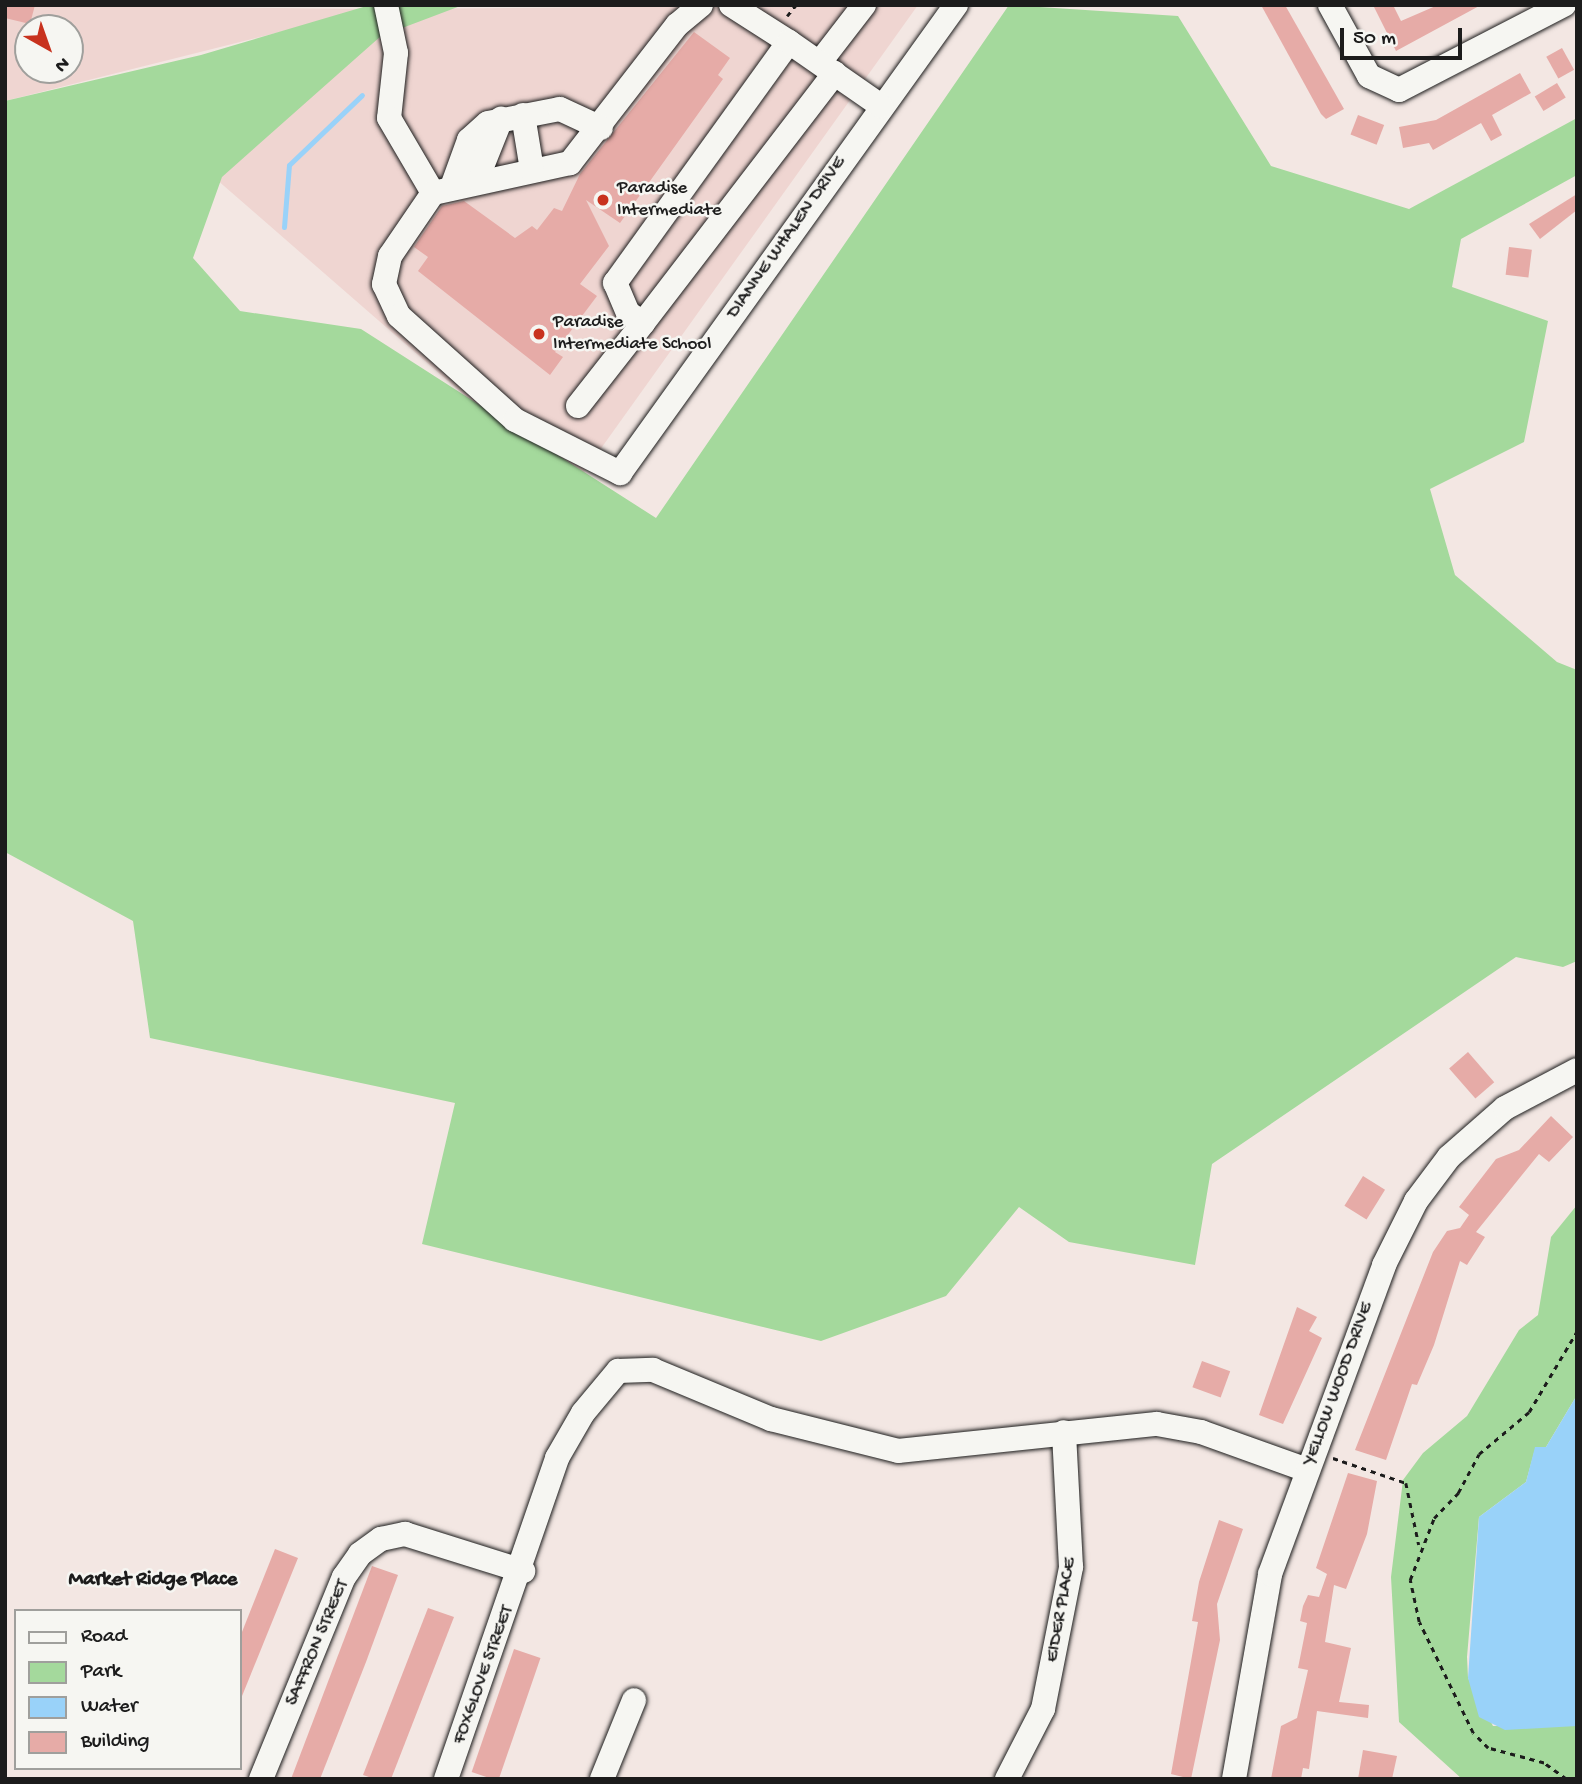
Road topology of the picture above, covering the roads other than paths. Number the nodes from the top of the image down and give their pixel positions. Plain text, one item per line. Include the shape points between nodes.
1 (386, 5) edge
2 (701, 5) edge
3 (731, 5) edge
4 (863, 5) edge
5 (956, 5) edge
6 (1330, 5) edge
7 (1564, 5) edge
8 (786, 31) junction
9 (828, 67) junction
10 (881, 106) junction
11 (512, 117) junction
12 (601, 128) junction
13 (532, 170) junction
14 (454, 185) junction
15 (643, 323) junction
16 (578, 406) dead end
17 (1577, 1070) edge
18 (1063, 1432) junction
19 (1310, 1461) junction
20 (523, 1571) junction
21 (634, 1700) dead end
22 (261, 1779) edge
23 (446, 1779) edge
24 (602, 1779) edge
25 (1007, 1779) edge
26 (1234, 1779) edge

1 - 14 street via 396,53 389,118
2 - 12 street via 677,25
3 - 8 street
4 - 9 street
5 - 10 street, DIANNE WHALEN DRIVE
6 - 7 street via 1369,76 1399,90
8 - 9 street
8 - 15 street via 615,283 628,313
9 - 10 street
9 - 15 street
10 - 14 street, DIANNE WHALEN DRIVE via 620,473 581,448 515,420 386,298 390,256
11 - 12 street via 560,109
11 - 13 street
11 - 14 street via 469,140
12 - 13 street via 570,163
13 - 14 street
15 - 16 street
17 - 19 street, YELLOW WOOD DRIVE via 1485,1123 1427,1186 1378,1278
18 - 19 street via 1173,1425
18 - 20 street, FOXGLOVE STREET via 898,1451 858,1445 771,1419 653,1370 618,1371 583,1413 557,1458
18 - 25 street, EIDER PLACE via 1071,1567 1045,1701
19 - 26 street, YELLOW WOOD DRIVE via 1266,1585
20 - 22 street, SAFFRON STREET via 405,1534 381,1539 360,1554 344,1577
20 - 23 street, FOXGLOVE STREET
21 - 24 street

